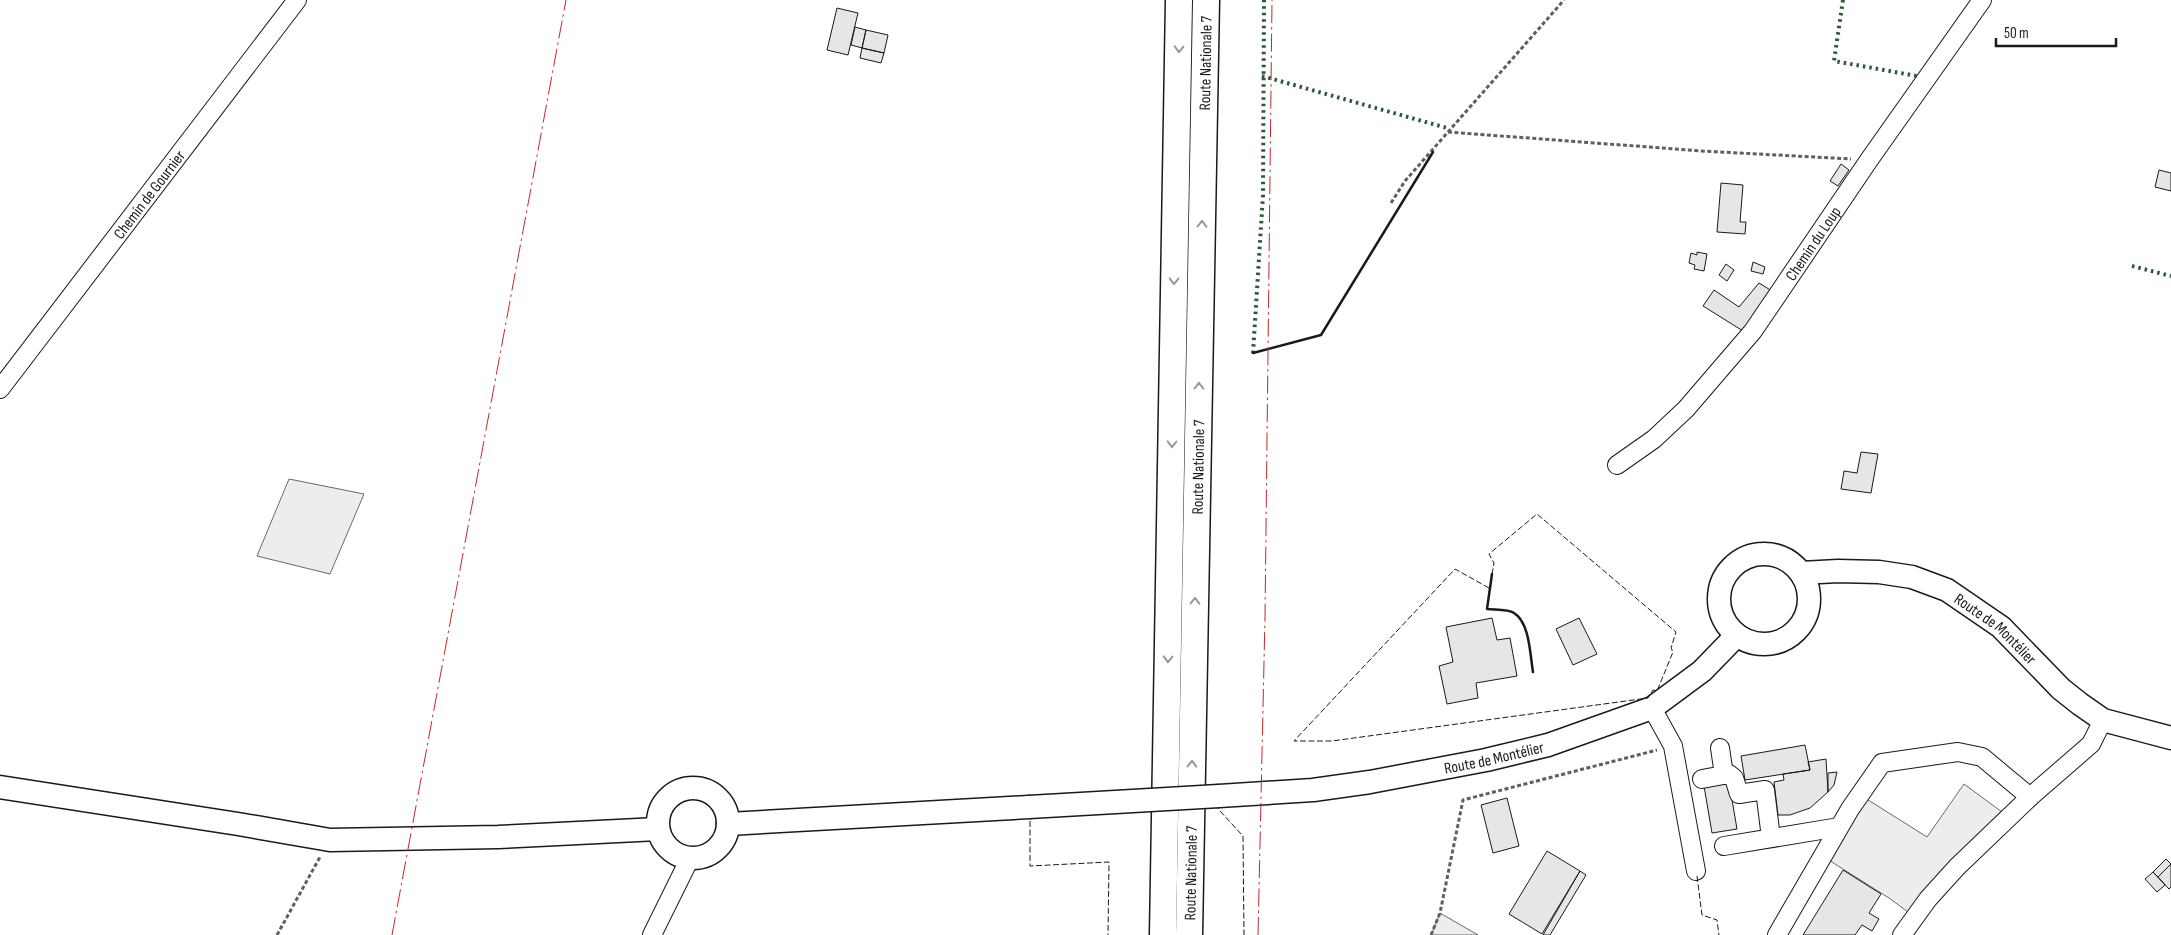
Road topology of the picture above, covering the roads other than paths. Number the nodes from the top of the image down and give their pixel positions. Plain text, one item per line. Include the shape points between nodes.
1 (297, 0) edge
2 (1180, 0) edge
3 (1206, 0) edge
4 (1982, 0) edge
5 (0, 390) edge
6 (1617, 465) dead end
7 (1801, 573) junction
8 (1736, 636) junction
9 (1652, 708) junction
10 (2103, 720) junction
11 (2171, 738) edge
12 (1720, 748) dead end
13 (1724, 775) junction
14 (1702, 779) dead end
15 (0, 787) edge
16 (2030, 796) junction
17 (728, 824) junction
18 (1839, 827) junction
19 (658, 829) junction
20 (1771, 838) junction
21 (1724, 846) dead end
22 (690, 858) junction
23 (1696, 871) dead end
24 (652, 935) edge
25 (1163, 935) edge
26 (1189, 935) edge
27 (1777, 935) edge
28 (1902, 935) edge

1 - 5 street, Chemin de Gournier
2 -> 25 highway, Route Nationale 7
26 -> 3 highway, Route Nationale 7
4 - 6 street, Chemin du Loup via 1753,331 1686,409 1654,440
7 - 8 main road via 1809,595 1808,610 1803,624 1792,635 1764,645
7 - 8 main road via 1785,558 1770,554 1755,554 1741,559 1729,569 1721,582 1719,611
7 - 10 main road, Route de Montélier via 1879,572 1912,577 1947,590 2002,627 2061,689
8 - 9 main road, Route de Montélier via 1702,671
9 - 17 main road, Route de Montélier, bridge via 1548,745 1426,772 1313,790
9 - 23 street via 1673,746
10 - 11 main road, Route de Montélier
10 - 16 street via 2090,744
12 - 13 street
13 - 14 street
13 - 20 street via 1734,778 1739,794 1765,790
15 - 19 main road via 330,840 498,837
16 - 18 street via 1982,757 1974,755 1958,752 1882,763
16 - 28 street via 1928,899
17 - 19 main road via 722,802 713,793 691,787 669,796 660,811
17 - 22 main road via 726,835 716,849 701,857
18 - 20 street
18 - 27 street
19 - 22 main road via 669,849
20 - 21 street
22 - 24 street

